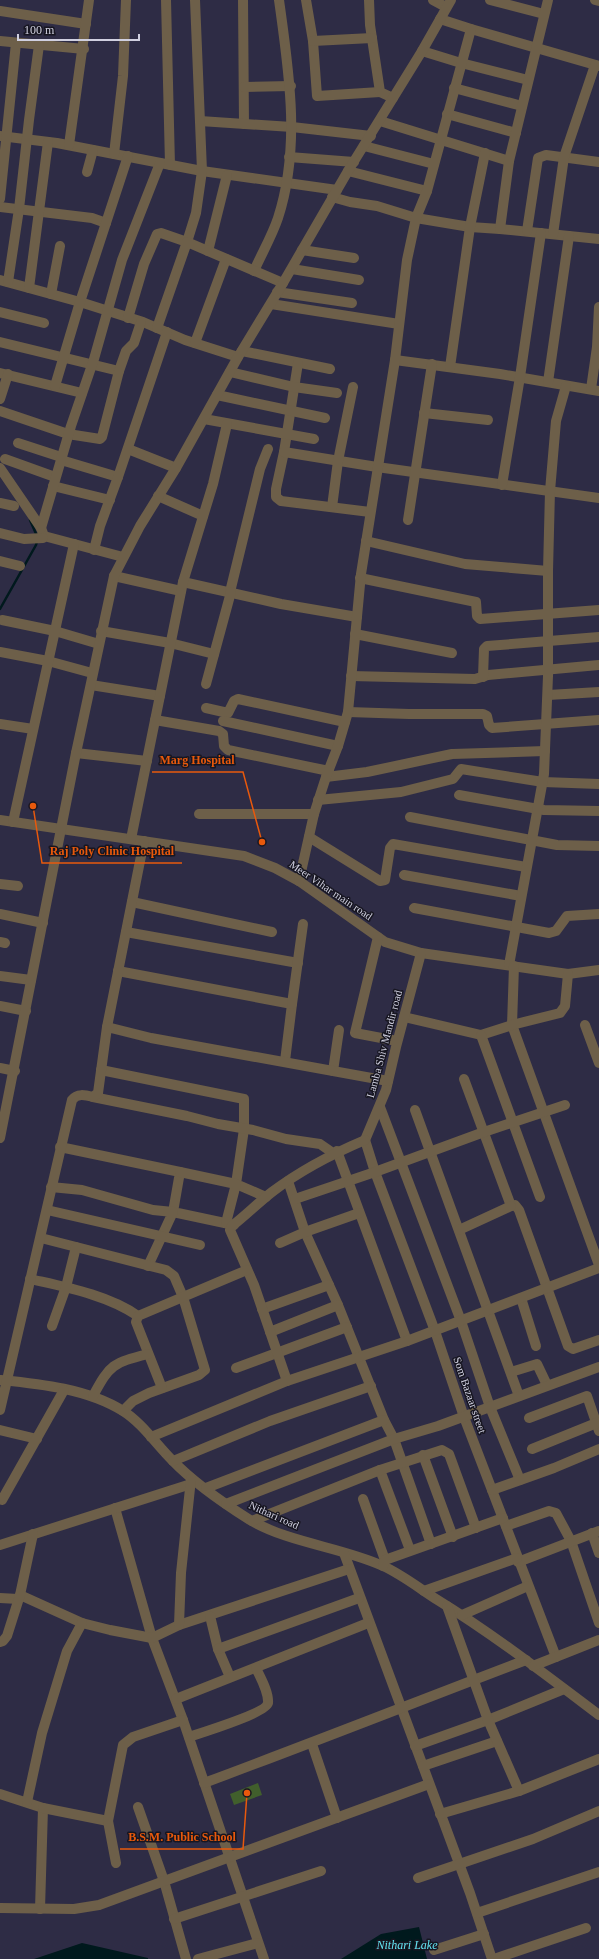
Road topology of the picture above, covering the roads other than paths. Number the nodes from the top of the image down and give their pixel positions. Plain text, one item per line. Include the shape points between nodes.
1 (89, 0) edge
2 (126, 0) edge
3 (166, 0) edge
4 (195, 0) edge
5 (243, 0) edge
6 (279, 0) edge
7 (306, 0) edge
8 (369, 0) edge
9 (433, 0) edge
10 (490, 0) edge
11 (548, 0) edge
12 (595, 0) edge
13 (599, 1) edge
14 (449, 4) edge
15 (0, 11) edge
16 (544, 14) junction
17 (440, 19) junction
18 (86, 24) junction
19 (471, 29) junction
20 (372, 38) junction
21 (0, 41) edge
22 (313, 41) junction
23 (16, 42) junction
24 (39, 45) junction
25 (535, 48) junction
26 (84, 49) junction
27 (422, 51) junction
28 (461, 63) junction
29 (597, 65) edge
30 (528, 80) junction
31 (244, 86) junction
32 (291, 86) junction
33 (454, 88) junction
34 (380, 92) junction
35 (393, 98) junction
36 (522, 106) junction
37 (447, 114) junction
38 (380, 120) junction
39 (200, 121) junction
40 (244, 124) junction
41 (292, 127) junction
42 (516, 133) junction
43 (3, 136) edge
44 (371, 136) junction
45 (27, 140) junction
46 (440, 140) junction
47 (48, 142) junction
48 (69, 145) junction
49 (364, 146) junction
50 (93, 150) junction
51 (485, 153) junction
52 (114, 154) junction
53 (128, 156) junction
54 (288, 157) junction
55 (564, 157) junction
56 (509, 161) junction
57 (599, 161) edge
58 (165, 164) junction
59 (434, 164) junction
60 (351, 166) junction
61 (202, 171) junction
62 (87, 172) dead end
63 (227, 175) junction
64 (287, 183) junction
65 (427, 191) junction
66 (334, 193) junction
67 (0, 200) edge
68 (0, 207) edge
69 (19, 209) junction
70 (38, 211) junction
71 (416, 218) junction
72 (106, 223) junction
73 (470, 228) junction
74 (500, 229) junction
75 (527, 231) junction
76 (541, 233) junction
77 (554, 234) junction
78 (569, 236) junction
79 (599, 239) edge
80 (187, 242) junction
81 (60, 246) dead end
82 (302, 250) junction
83 (208, 251) junction
84 (354, 258) dead end
85 (226, 259) junction
86 (292, 269) junction
87 (254, 271) junction
88 (359, 280) dead end
89 (4, 281) edge
90 (284, 284) junction
91 (29, 288) junction
92 (277, 292) junction
93 (51, 294) junction
94 (80, 302) junction
95 (352, 303) dead end
96 (271, 304) junction
97 (599, 307) edge
98 (0, 312) edge
99 (107, 312) junction
100 (128, 318) junction
101 (141, 322) junction
102 (44, 323) dead end
103 (399, 324) junction
104 (157, 328) junction
105 (167, 332) junction
106 (0, 342) edge
107 (195, 343) junction
108 (240, 354) junction
109 (64, 358) junction
110 (395, 360) junction
111 (298, 363) junction
112 (432, 364) junction
113 (92, 366) junction
114 (450, 367) junction
115 (330, 369) dead end
116 (119, 372) junction
117 (230, 372) junction
118 (4, 373) edge
119 (520, 377) junction
120 (548, 382) junction
121 (55, 386) junction
122 (566, 386) junction
123 (294, 387) junction
124 (353, 387) dead end
125 (595, 390) edge
126 (82, 393) junction
127 (337, 393) dead end
128 (217, 395) junction
129 (0, 399) edge
130 (0, 411) edge
131 (290, 411) junction
132 (424, 413) junction
133 (325, 418) dead end
134 (204, 419) junction
135 (488, 420) dead end
136 (227, 424) junction
137 (68, 434) junction
138 (287, 434) junction
139 (314, 439) dead end
140 (18, 443) dead end
141 (128, 449) junction
142 (268, 449) dead end
143 (284, 452) junction
144 (61, 459) junction
145 (338, 461) junction
146 (2, 464) edge
147 (377, 467) junction
148 (176, 468) junction
149 (415, 473) junction
150 (118, 477) junction
151 (54, 482) junction
152 (502, 485) junction
153 (550, 491) junction
154 (158, 496) junction
155 (599, 498) edge
156 (110, 500) junction
157 (0, 503) edge
158 (14, 506) dead end
159 (332, 507) junction
160 (370, 512) junction
161 (203, 516) junction
162 (408, 520) dead end
163 (0, 533) edge
164 (39, 536) junction
165 (366, 541) junction
166 (74, 544) junction
167 (94, 550) junction
168 (123, 557) junction
169 (0, 561) edge
170 (20, 566) dead end
171 (548, 571) junction
172 (114, 576) junction
173 (360, 578) junction
174 (182, 587) junction
175 (230, 592) junction
176 (599, 610) edge
177 (549, 613) junction
178 (357, 618) junction
179 (2, 620) dead end
180 (55, 631) junction
181 (101, 631) junction
182 (355, 634) junction
183 (599, 637) edge
184 (549, 640) junction
185 (170, 643) junction
186 (99, 644) junction
187 (0, 652) edge
188 (452, 653) dead end
189 (214, 654) junction
190 (48, 661) junction
191 (599, 665) edge
192 (548, 669) junction
193 (92, 673) junction
194 (351, 676) junction
195 (484, 676) junction
196 (91, 684) junction
197 (206, 684) dead end
198 (599, 692) edge
199 (548, 695) junction
200 (160, 696) junction
201 (206, 708) dead end
202 (346, 717) junction
203 (155, 720) junction
204 (599, 720) edge
205 (222, 721) dead end
206 (0, 724) edge
207 (546, 724) junction
208 (34, 729) junction
209 (338, 746) junction
210 (545, 752) junction
211 (76, 753) junction
212 (147, 762) junction
213 (327, 774) junction
214 (543, 782) junction
215 (599, 784) edge
216 (459, 795) dead end
217 (318, 800) junction
218 (537, 809) junction
219 (599, 812) edge
220 (199, 814) dead end
221 (314, 814) junction
222 (410, 817) dead end
223 (0, 820) edge
224 (13, 822) junction
225 (62, 828) junction
226 (309, 837) junction
227 (131, 839) junction
228 (144, 841) junction
229 (531, 841) junction
230 (599, 846) edge
231 (526, 867) junction
232 (404, 875) dead end
233 (299, 881) junction
234 (0, 884) edge
235 (18, 886) dead end
236 (521, 896) junction
237 (132, 902) junction
238 (414, 908) dead end
239 (0, 914) edge
240 (599, 914) edge
241 (43, 923) junction
242 (303, 924) dead end
243 (516, 926) junction
244 (126, 932) junction
245 (272, 932) dead end
246 (378, 937) junction
247 (421, 953) junction
248 (298, 963) junction
249 (512, 965) junction
250 (599, 970) edge
251 (118, 971) junction
252 (568, 974) junction
253 (0, 976) edge
254 (31, 980) junction
255 (292, 1004) junction
256 (0, 1006) edge
257 (26, 1011) junction
258 (404, 1017) junction
259 (512, 1024) junction
260 (584, 1025) dead end
261 (107, 1027) junction
262 (339, 1030) dead end
263 (481, 1035) junction
264 (397, 1041) junction
265 (595, 1041) edge
266 (285, 1061) junction
267 (599, 1063) edge
268 (0, 1068) edge
269 (101, 1070) junction
270 (15, 1071) junction
271 (333, 1071) junction
272 (464, 1079) dead end
273 (388, 1081) junction
274 (93, 1096) junction
275 (565, 1105) dead end
276 (380, 1107) junction
277 (415, 1110) dead end
278 (542, 1113) junction
279 (513, 1122) junction
280 (2, 1124) edge
281 (244, 1128) junction
282 (484, 1132) junction
283 (0, 1138) edge
284 (365, 1140) junction
285 (60, 1147) junction
286 (335, 1152) junction
287 (430, 1152) junction
288 (402, 1162) junction
289 (180, 1172) junction
290 (375, 1172) junction
291 (348, 1180) junction
292 (288, 1181) junction
293 (236, 1184) junction
294 (51, 1187) junction
295 (266, 1197) junction
296 (540, 1198) dead end
297 (294, 1199) junction
298 (511, 1206) junction
299 (47, 1210) junction
300 (173, 1212) junction
301 (359, 1213) junction
302 (230, 1224) junction
303 (459, 1230) junction
304 (305, 1232) junction
305 (162, 1236) junction
306 (40, 1238) junction
307 (280, 1243) dead end
308 (200, 1245) dead end
309 (76, 1247) junction
310 (599, 1265) edge
311 (148, 1266) junction
312 (599, 1268) edge
313 (247, 1270) junction
314 (30, 1279) junction
315 (329, 1285) junction
316 (66, 1287) junction
317 (547, 1288) junction
318 (183, 1297) junction
319 (521, 1298) junction
320 (338, 1305) junction
321 (262, 1309) junction
322 (489, 1311) junction
323 (138, 1316) junction
324 (461, 1321) junction
325 (52, 1326) dead end
326 (347, 1327) junction
327 (435, 1330) junction
328 (270, 1332) junction
329 (599, 1340) edge
330 (407, 1341) junction
331 (536, 1346) dead end
332 (277, 1351) junction
333 (148, 1354) junction
334 (358, 1356) junction
335 (599, 1366) edge
336 (236, 1368) dead end
337 (511, 1372) junction
338 (3, 1380) edge
339 (287, 1381) junction
340 (371, 1386) junction
341 (547, 1386) junction
342 (162, 1388) junction
343 (64, 1390) junction
344 (93, 1396) junction
345 (520, 1396) junction
346 (490, 1407) junction
347 (0, 1410) edge
348 (123, 1411) junction
349 (464, 1417) junction
350 (529, 1418) dead end
351 (384, 1420) junction
352 (598, 1426) edge
353 (0, 1430) edge
354 (151, 1437) junction
355 (37, 1439) junction
356 (394, 1439) junction
357 (532, 1449) dead end
358 (599, 1449) edge
359 (423, 1455) junction
360 (173, 1461) junction
361 (403, 1462) junction
362 (380, 1470) junction
363 (520, 1480) junction
364 (191, 1481) junction
365 (206, 1488) junction
366 (492, 1490) junction
367 (363, 1499) dead end
368 (2, 1500) dead end
369 (226, 1504) junction
370 (115, 1508) junction
371 (252, 1521) junction
372 (504, 1522) junction
373 (476, 1528) junction
374 (595, 1532) edge
375 (33, 1534) junction
376 (453, 1536) junction
377 (571, 1541) junction
378 (431, 1544) junction
379 (0, 1545) edge
380 (410, 1550) junction
381 (344, 1553) junction
382 (599, 1553) edge
383 (518, 1560) junction
384 (384, 1563) junction
385 (349, 1569) junction
386 (528, 1586) junction
387 (424, 1591) junction
388 (19, 1597) junction
389 (0, 1598) edge
390 (359, 1598) junction
391 (447, 1606) junction
392 (462, 1615) junction
393 (210, 1616) junction
394 (82, 1623) junction
395 (368, 1623) junction
396 (599, 1623) edge
397 (179, 1625) junction
398 (152, 1638) junction
399 (599, 1640) edge
400 (0, 1642) edge
401 (218, 1649) junction
402 (556, 1657) junction
403 (529, 1663) junction
404 (256, 1668) junction
405 (230, 1677) junction
406 (474, 1680) junction
407 (564, 1688) junction
408 (176, 1699) junction
409 (401, 1707) junction
410 (599, 1715) edge
411 (183, 1720) junction
412 (488, 1720) junction
413 (189, 1737) junction
414 (497, 1741) junction
415 (312, 1744) junction
416 (415, 1746) junction
417 (599, 1759) edge
418 (422, 1766) junction
419 (204, 1783) junction
420 (429, 1784) junction
421 (519, 1791) junction
422 (0, 1794) edge
423 (27, 1802) junction
424 (138, 1807) dead end
425 (44, 1808) junction
426 (599, 1811) edge
427 (440, 1814) junction
428 (337, 1818) junction
429 (108, 1822) junction
430 (230, 1858) junction
431 (116, 1863) dead end
432 (459, 1865) junction
433 (321, 1871) dead end
434 (599, 1872) edge
435 (418, 1878) dead end
436 (164, 1880) junction
437 (243, 1897) junction
438 (0, 1908) edge
439 (40, 1909) junction
440 (477, 1913) junction
441 (174, 1919) junction
442 (586, 1928) dead end
443 (484, 1934) junction
444 (258, 1943) junction
445 (434, 1950) dead end
446 (186, 1959) edge
447 (198, 1959) edge
448 (264, 1959) edge
449 (493, 1959) edge

1 - 18 street
2 - 52 street via 123,76
3 - 58 street
4 - 39 street
5 - 31 street
6 - 32 street
7 - 22 street
8 - 20 street
9 - 14 street
10 - 16 street
11 - 16 street
12 - 13 street
14 - 17 street
15 - 18 street
16 - 25 street
17 - 19 street
17 - 27 street
18 - 26 street
19 - 25 street
19 - 28 street
20 - 22 street
20 - 34 street
21 - 23 street
22 - 34 street via 318,96
23 - 24 street
23 - 43 street
24 - 26 street
24 - 45 street
25 - 29 street
25 - 30 street
26 - 48 street
27 - 28 street
27 - 35 street
28 - 30 street
28 - 33 street
29 - 55 street
30 - 36 street
31 - 32 street
31 - 40 street
32 - 41 street
33 - 36 street
33 - 37 street
34 - 35 street
35 - 38 street
36 - 42 street
37 - 42 street
37 - 46 street
38 - 44 street
38 - 46 street
39 - 40 street
39 - 61 street
40 - 41 street
41 - 44 street
41 - 54 street
42 - 56 street
43 - 45 street
43 - 67 street
44 - 49 street
45 - 47 street
45 - 69 street
46 - 51 street
46 - 59 street
47 - 48 street
47 - 70 street
48 - 50 street
49 - 59 street
49 - 60 street
50 - 52 street
50 - 62 street
51 - 56 street
51 - 73 street
52 - 53 street
53 - 58 street
53 - 72 street
54 - 60 street
54 - 64 street
55 - 57 street
55 - 75 street via 546,155 538,158
55 - 77 street
56 - 74 street
58 - 61 street
58 - 99 street via 122,260
59 - 65 street
60 - 65 street
60 - 66 street
61 - 63 street
61 - 80 street via 196,213
63 - 64 street
63 - 83 street
64 - 66 street
64 - 87 street via 277,218
65 - 71 street
66 - 71 street via 350,202 377,206
66 - 82 street
68 - 69 street
69 - 70 street
69 - 89 street
70 - 72 street via 92,218
70 - 91 street
71 - 73 street
71 - 103 street via 407,260
72 - 94 street
73 - 74 street
73 - 114 street
74 - 75 street
75 - 76 street
76 - 77 street
76 - 119 street
77 - 78 street
78 - 79 street
78 - 120 street
80 - 83 street
80 - 100 street via 157,234 144,264
80 - 104 street
81 - 93 street
82 - 84 street
82 - 86 street
83 - 85 street
85 - 87 street
85 - 107 street
86 - 88 street
86 - 90 street
87 - 90 street
89 - 91 street
90 - 92 street
91 - 93 street
92 - 95 street
92 - 96 street
93 - 94 street
94 - 99 street
94 - 109 street
96 - 103 street
96 - 108 street
97 - 125 street
98 - 102 street
99 - 100 street
99 - 113 street
100 - 101 street
101 - 104 street
101 - 116 street via 134,343 126,351
103 - 110 street
104 - 105 street
105 - 107 street
105 - 141 street
106 - 109 street
107 - 108 street
108 - 111 street
108 - 117 street
109 - 113 street
109 - 121 street
110 - 112 street
110 - 147 street
111 - 115 street
111 - 123 street
112 - 114 street
112 - 132 street
113 - 116 street
113 - 126 street
114 - 119 street
116 - 137 street via 102,437 98,439
117 - 123 street
117 - 128 street
118 - 121 street
118 - 129 street
119 - 120 street
119 - 152 street
120 - 122 street
121 - 126 street
122 - 125 street
122 - 153 street via 556,421
123 - 127 street
123 - 131 street
124 - 145 street
126 - 137 street
128 - 131 street
128 - 134 street
130 - 137 street
131 - 133 street
131 - 138 street
132 - 135 street
132 - 149 street
134 - 136 street
134 - 148 street
136 - 138 street
136 - 161 street
137 - 144 street
138 - 139 street
138 - 143 street
140 - 144 street
141 - 148 street
141 - 150 street
142 - 175 street via 260,469
143 - 145 street
143 - 159 street via 276,489 277,499
144 - 150 street
144 - 151 street
145 - 147 street
145 - 159 street
146 - 151 street
146 - 164 street
147 - 149 street
147 - 160 street
148 - 154 street
149 - 152 street
149 - 162 street
150 - 156 street
151 - 156 street
151 - 164 street
152 - 153 street
153 - 155 street
153 - 171 street
154 - 161 street
154 - 168 street
156 - 167 street
157 - 158 street
159 - 160 street
160 - 165 street
161 - 174 street
163 - 164 street
164 - 166 street
165 - 171 street via 465,564
165 - 173 street
166 - 167 street
166 - 180 street
167 - 168 street
168 - 172 street
169 - 170 street
171 - 177 street
172 - 174 street
172 - 181 street
173 - 177 street via 476,602 477,616 480,619
173 - 178 street
174 - 175 street
174 - 185 street
175 - 178 street
175 - 189 street
176 - 177 street
177 - 184 street
178 - 182 street
179 - 180 street
180 - 186 street
180 - 190 street
181 - 185 street
181 - 186 street
182 - 188 street
182 - 194 street
183 - 184 street
184 - 192 street
184 - 195 street via 485,647
185 - 189 street
185 - 200 street
186 - 193 street
187 - 190 street
189 - 197 street
190 - 193 street
190 - 208 street
191 - 192 street
192 - 195 street
192 - 199 street
193 - 196 street
194 - 195 street via 475,679
194 - 202 street
196 - 200 street
196 - 211 street
198 - 199 street
199 - 207 street
200 - 203 street
201 - 202 street via 228,713 234,701 238,699
202 - 207 street via 483,714 487,716 488,725 492,728
202 - 209 street
203 - 212 street
203 - 213 street via 219,731 224,734 224,746 228,750
204 - 207 street
205 - 209 street
206 - 208 street
207 - 210 street
208 - 224 street
209 - 213 street
210 - 213 street via 452,754 367,772
210 - 214 street
211 - 212 street
211 - 225 street
212 - 227 street
213 - 217 street
214 - 215 street
214 - 217 street via 461,769 453,779 401,792
214 - 218 street
216 - 218 street
217 - 221 street
218 - 219 street
218 - 229 street
220 - 221 street
221 - 226 street
222 - 229 street
223 - 224 street, Meer Vihar main road
224 - 225 street, Meer Vihar main road
225 - 227 street, Meer Vihar main road
225 - 241 street
226 - 231 street via 380,881 385,880 390,848 393,844
226 - 233 street
227 - 228 street, Meer Vihar main road
228 - 233 street, Meer Vihar main road via 244,856
228 - 237 street
229 - 230 street via 557,845
229 - 231 street
231 - 236 street
232 - 236 street
233 - 246 street, Meer Vihar main road
234 - 235 street
236 - 243 street
237 - 244 street
237 - 245 street
238 - 243 street
239 - 241 street
240 - 243 street via 566,916 552,933
241 - 254 street
242 - 248 street
243 - 249 street
244 - 248 street
244 - 251 street
246 - 247 street, Meer Vihar main road via 385,942
246 - 264 street via 355,1033
247 - 249 street, Meer Vihar main road
247 - 258 street, Lamba Shiv Mandir road
248 - 255 street
249 - 252 street, Meer Vihar main road
249 - 259 street
250 - 252 street, Meer Vihar main road
251 - 255 street
251 - 261 street
252 - 259 street via 563,1010 557,1015
253 - 254 street
254 - 257 street
255 - 266 street
256 - 257 street
257 - 270 street
258 - 263 street
258 - 264 street, Lamba Shiv Mandir road
259 - 263 street
259 - 278 street
260 - 265 street
261 - 266 street via 151,1038
261 - 269 street
262 - 271 street
263 - 279 street
264 - 273 street, Lamba Shiv Mandir road
265 - 267 street
266 - 271 street
268 - 270 street
269 - 274 street via 98,1093
269 - 281 street via 241,1098 244,1101
270 - 280 street
271 - 273 street
272 - 282 street
273 - 276 street, Lamba Shiv Mandir road
274 - 281 street
274 - 285 street via 80,1095 72,1100
275 - 278 street
276 - 284 street, Lamba Shiv Mandir road
276 - 288 street
277 - 287 street
278 - 279 street
278 - 310 street
279 - 282 street
279 - 296 street
280 - 283 street
281 - 286 street via 286,1139 320,1144
281 - 293 street
282 - 287 street
282 - 298 street
284 - 286 street
284 - 290 street, Som Bazaar street
285 - 289 street
285 - 294 street
286 - 291 street
286 - 292 street
287 - 288 street
287 - 303 street
288 - 290 street
288 - 324 street
289 - 293 street
289 - 300 street
290 - 291 street
290 - 327 street, Som Bazaar street
291 - 297 street
291 - 301 street
292 - 295 street
292 - 297 street
293 - 295 street
293 - 302 street
294 - 299 street
294 - 300 street via 82,1190 153,1210
295 - 302 street
297 - 304 street
298 - 303 street
298 - 317 street via 515,1205 519,1210
299 - 305 street
299 - 306 street
300 - 302 street
300 - 305 street
301 - 304 street
301 - 330 street
302 - 313 street via 231,1235
303 - 322 street
304 - 307 street
304 - 315 street
305 - 308 street
305 - 311 street
306 - 309 street
306 - 314 street
309 - 311 street
309 - 316 street
311 - 318 street via 171,1272
312 - 317 street
313 - 318 street
313 - 321 street
314 - 316 street
314 - 338 street
315 - 320 street
315 - 321 street
316 - 323 street via 116,1303
316 - 325 street
317 - 319 street
317 - 329 street via 570,1348
318 - 323 street
318 - 342 street via 204,1370 199,1375
319 - 322 street
319 - 331 street
320 - 326 street
320 - 328 street
321 - 328 street
322 - 324 street
322 - 337 street
323 - 333 street via 136,1322
324 - 327 street
324 - 346 street
326 - 332 street
326 - 334 street
327 - 330 street
327 - 349 street, Som Bazaar street
328 - 332 street
330 - 334 street
332 - 336 street
332 - 339 street
333 - 342 street
333 - 344 street via 115,1364 106,1373
334 - 339 street
334 - 340 street
335 - 341 street
337 - 341 street via 538,1364
337 - 345 street
338 - 343 street, Nithari road via 43,1384
338 - 347 street
339 - 354 street
340 - 351 street
340 - 360 street via 270,1421
341 - 345 street
342 - 348 street via 138,1398
343 - 344 street, Nithari road
343 - 355 street
344 - 348 street, Nithari road
345 - 346 street
346 - 349 street
346 - 363 street
348 - 354 street, Nithari road
349 - 356 street
349 - 366 street, Som Bazaar street
350 - 352 street via 586,1396 590,1400
351 - 356 street
351 - 365 street
352 - 357 street
353 - 355 street
354 - 360 street, Nithari road
355 - 368 street
356 - 361 street
356 - 369 street
358 - 363 street
359 - 361 street
359 - 373 street via 442,1450 448,1454
359 - 376 street
360 - 364 street, Nithari road
361 - 362 street
361 - 378 street
362 - 371 street
362 - 380 street
363 - 366 street
364 - 365 street, Nithari road
364 - 370 street
364 - 397 street via 181,1573
365 - 369 street, Nithari road
366 - 372 street, Som Bazaar street
367 - 384 street
369 - 371 street, Nithari road
370 - 375 street
370 - 398 street
371 - 381 street, Nithari road
372 - 373 street
372 - 377 street via 552,1511 556,1513
372 - 383 street, Som Bazaar street
373 - 376 street
374 - 377 street
374 - 382 street
375 - 379 street
375 - 388 street
376 - 378 street
377 - 383 street
377 - 396 street
378 - 380 street
380 - 384 street
381 - 384 street, Nithari road
381 - 385 street
383 - 386 street, Som Bazaar street
383 - 387 street
384 - 387 street, Nithari road
385 - 390 street
385 - 393 street
386 - 392 street
386 - 402 street, Som Bazaar street
387 - 391 street, Nithari road
388 - 389 street
388 - 394 street
388 - 400 street via 6,1636
390 - 395 street
390 - 401 street
391 - 392 street, Nithari road
391 - 406 street
392 - 403 street, Nithari road
393 - 397 street
393 - 401 street
394 - 398 street
394 - 423 street via 67,1651 42,1733
395 - 404 street
395 - 409 street
397 - 398 street
398 - 408 street
399 - 402 street
401 - 405 street
402 - 403 street
403 - 406 street
403 - 407 street, Nithari road
404 - 405 street
404 - 413 street via 267,1696 266,1707 254,1714
405 - 408 street
406 - 409 street
406 - 412 street
407 - 410 street, Nithari road
407 - 412 street
408 - 411 street
409 - 415 street
409 - 416 street
411 - 413 street
411 - 429 street via 133,1736 123,1745
412 - 414 street
412 - 416 street
413 - 419 street
414 - 418 street
414 - 421 street
415 - 419 street
415 - 428 street
416 - 418 street
417 - 421 street
418 - 420 street
419 - 430 street
420 - 427 street
420 - 428 street
421 - 427 street
422 - 423 street
423 - 425 street
424 - 436 street
425 - 429 street
425 - 439 street
426 - 432 street via 533,1839
427 - 432 street
428 - 430 street
429 - 431 street
430 - 436 street
430 - 437 street
432 - 435 street
432 - 440 street
433 - 437 street
434 - 440 street
436 - 439 street via 85,1909
436 - 441 street
437 - 441 street
437 - 444 street
438 - 439 street
440 - 443 street
441 - 446 street
442 - 449 street
443 - 445 street
443 - 449 street
444 - 447 street
444 - 448 street

